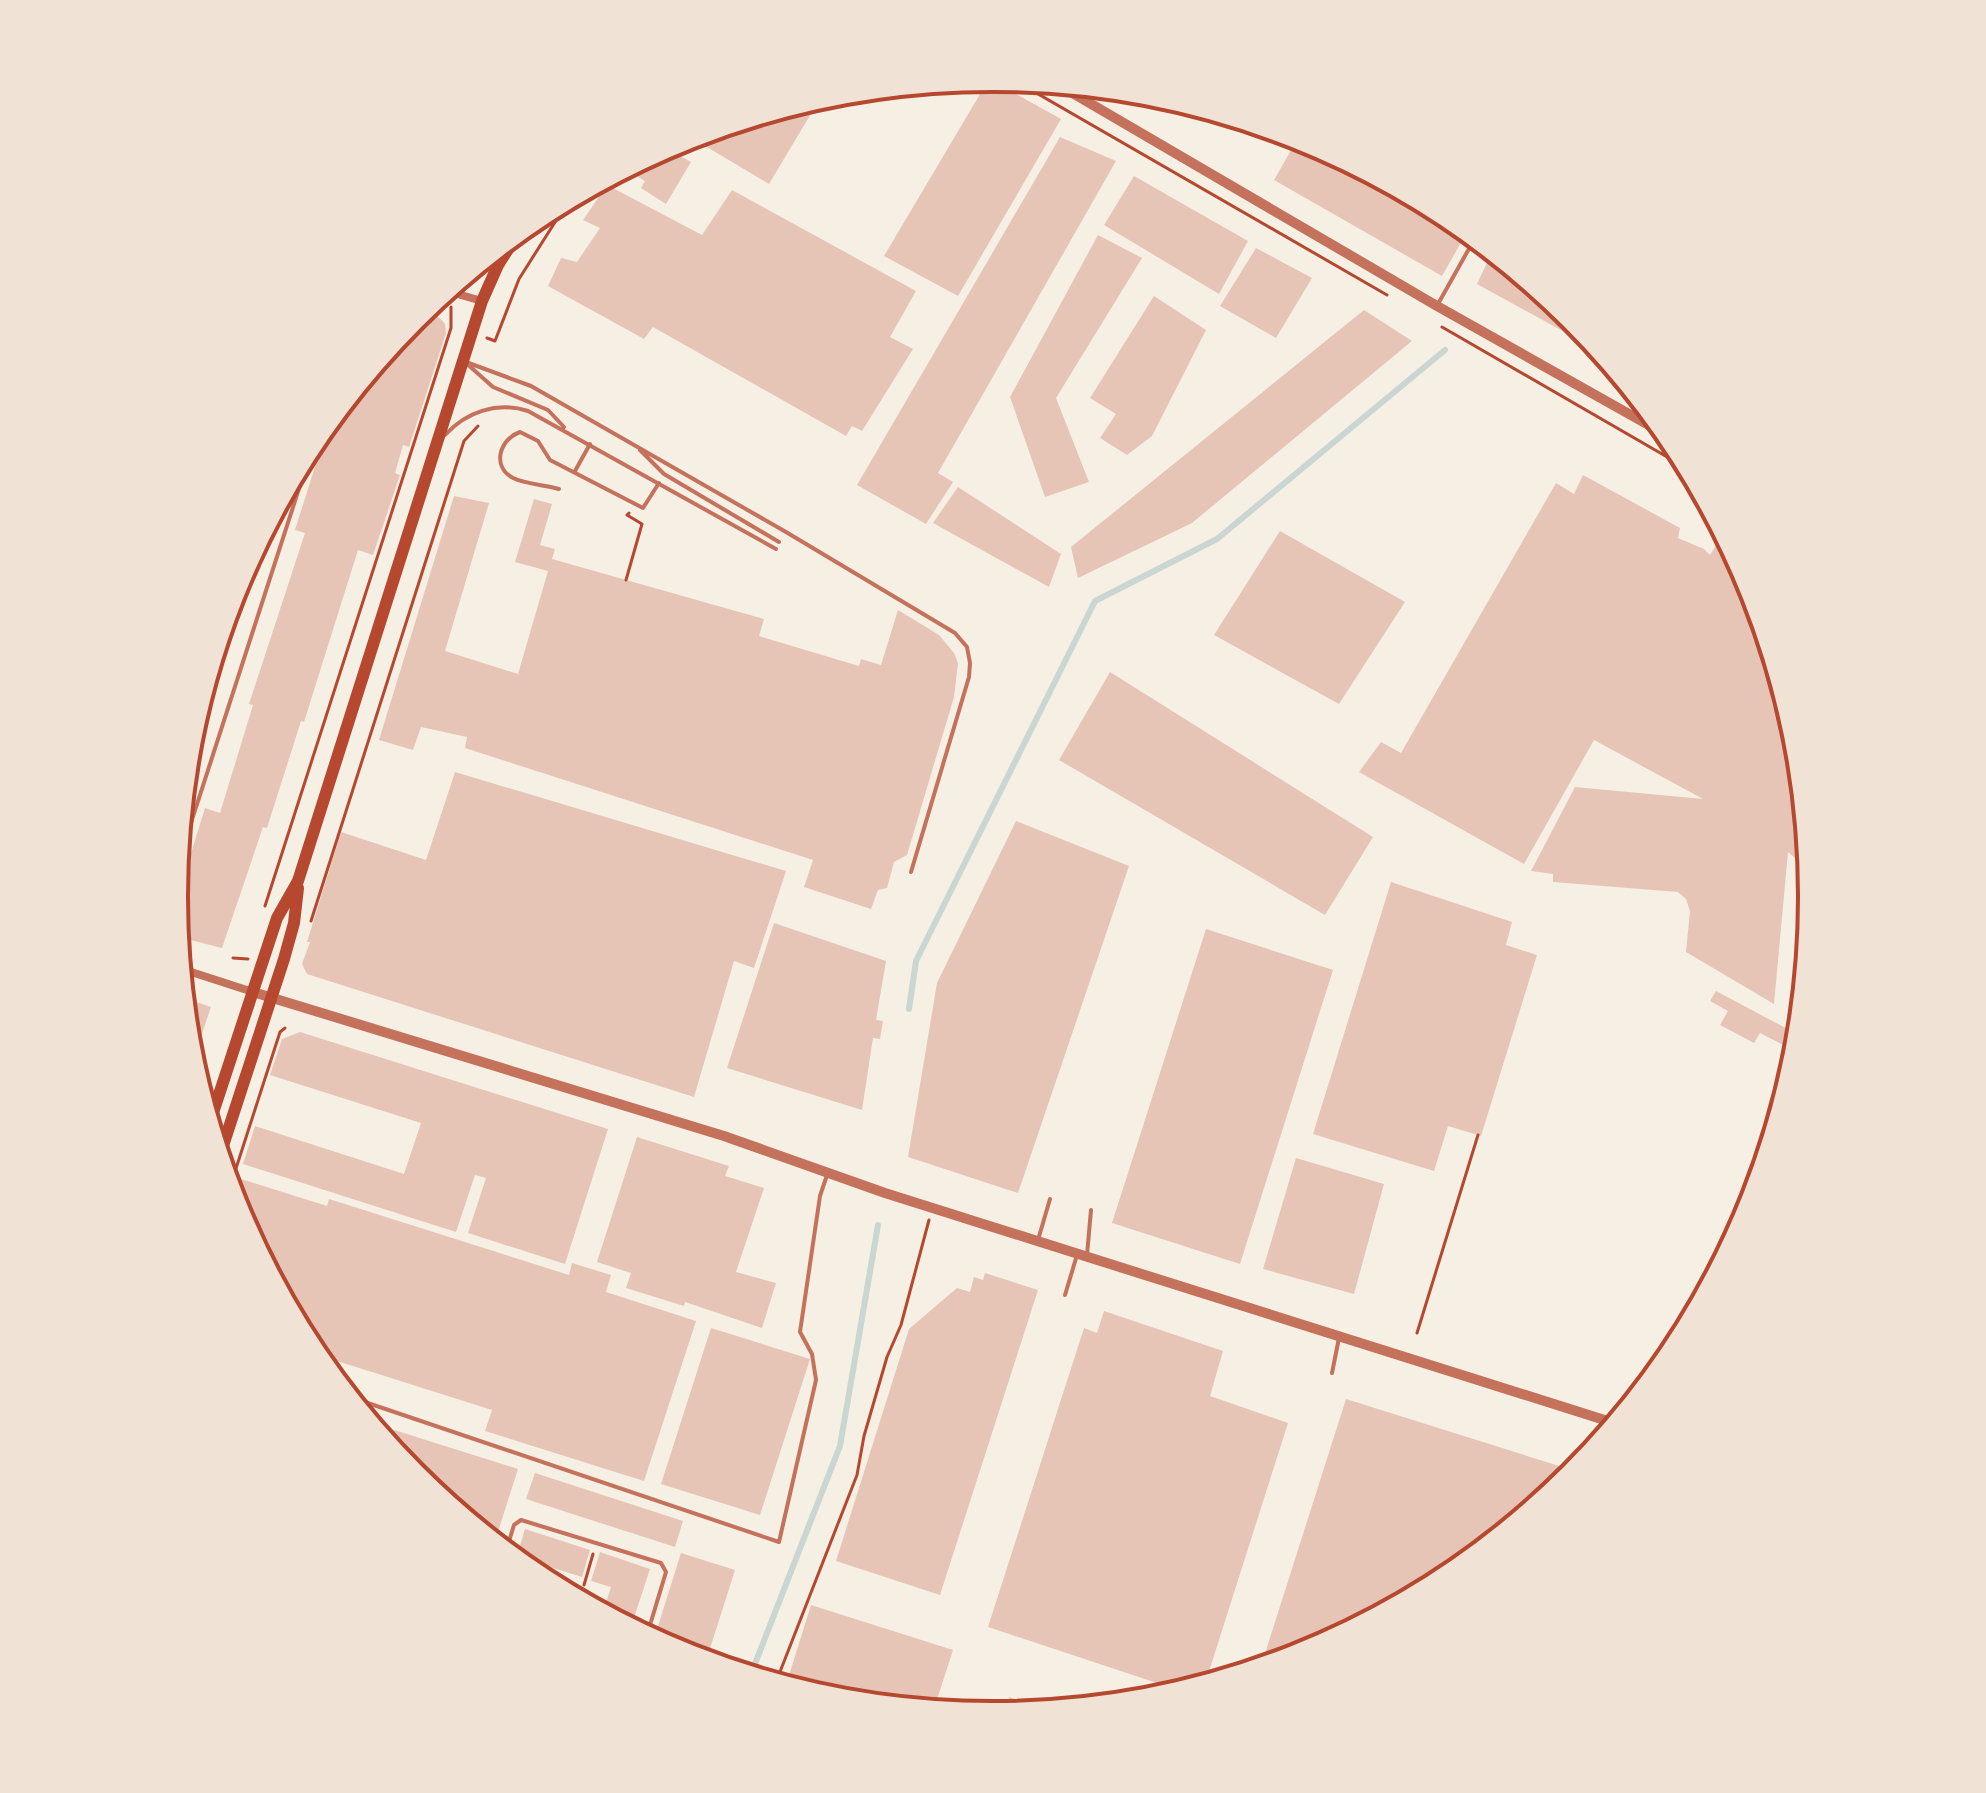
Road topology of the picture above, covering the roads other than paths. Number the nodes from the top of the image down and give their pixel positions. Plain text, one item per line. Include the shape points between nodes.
1 (1080, 97) edge
2 (1469, 248) edge
3 (502, 259) edge
4 (460, 295) edge
5 (482, 301) junction
6 (1437, 306) junction
7 (464, 361) junction
8 (1641, 421) edge
9 (567, 431) junction
10 (437, 443) junction
11 (590, 444) junction
12 (636, 446) junction
13 (575, 471) junction
14 (659, 483) junction
15 (559, 489) dead end
16 (298, 490) edge
17 (779, 542) dead end
18 (776, 549) dead end
19 (192, 818) edge
20 (911, 872) dead end
21 (298, 881) junction
22 (192, 972) edge
23 (253, 992) junction
24 (271, 997) junction
25 (216, 1104) edge
26 (226, 1137) edge
27 (828, 1172) junction
28 (1050, 1199) dead end
29 (1091, 1210) dead end
30 (1038, 1240) junction
31 (1083, 1254) junction
32 (1065, 1295) dead end
33 (1339, 1338) junction
34 (1332, 1373) dead end
35 (369, 1403) edge
36 (1604, 1420) edge
37 (510, 1540) edge
38 (650, 1624) edge

1 - 6 street
2 - 6 lane
3 - 5 main road
4 - 5 street
5 - 7 main road
6 - 8 street
7 - 9 lane via 493,387 548,410
7 - 10 main road
7 - 12 lane via 531,386
9 - 10 lane via 516,407 494,408 473,412
9 - 11 lane
10 - 21 main road
11 - 13 lane
11 - 14 lane
12 - 17 lane via 664,474
12 - 20 lane via 955,633 967,647 969,677
13 - 14 lane via 643,508
13 - 15 lane via 550,460 530,435 520,432 504,442 500,461 514,478
14 - 18 lane
16 - 19 lane
21 - 23 main road via 277,918
21 - 24 main road via 294,923
22 - 23 street
23 - 24 street
23 - 25 main road
24 - 26 main road
24 - 27 street
27 - 30 street
27 - 35 lane via 800,1332 812,1354 816,1380 779,1542
28 - 30 lane
29 - 31 lane
30 - 31 street
31 - 32 lane
31 - 33 street
33 - 34 lane
33 - 36 street
37 - 38 lane via 521,1520 661,1563 666,1572

